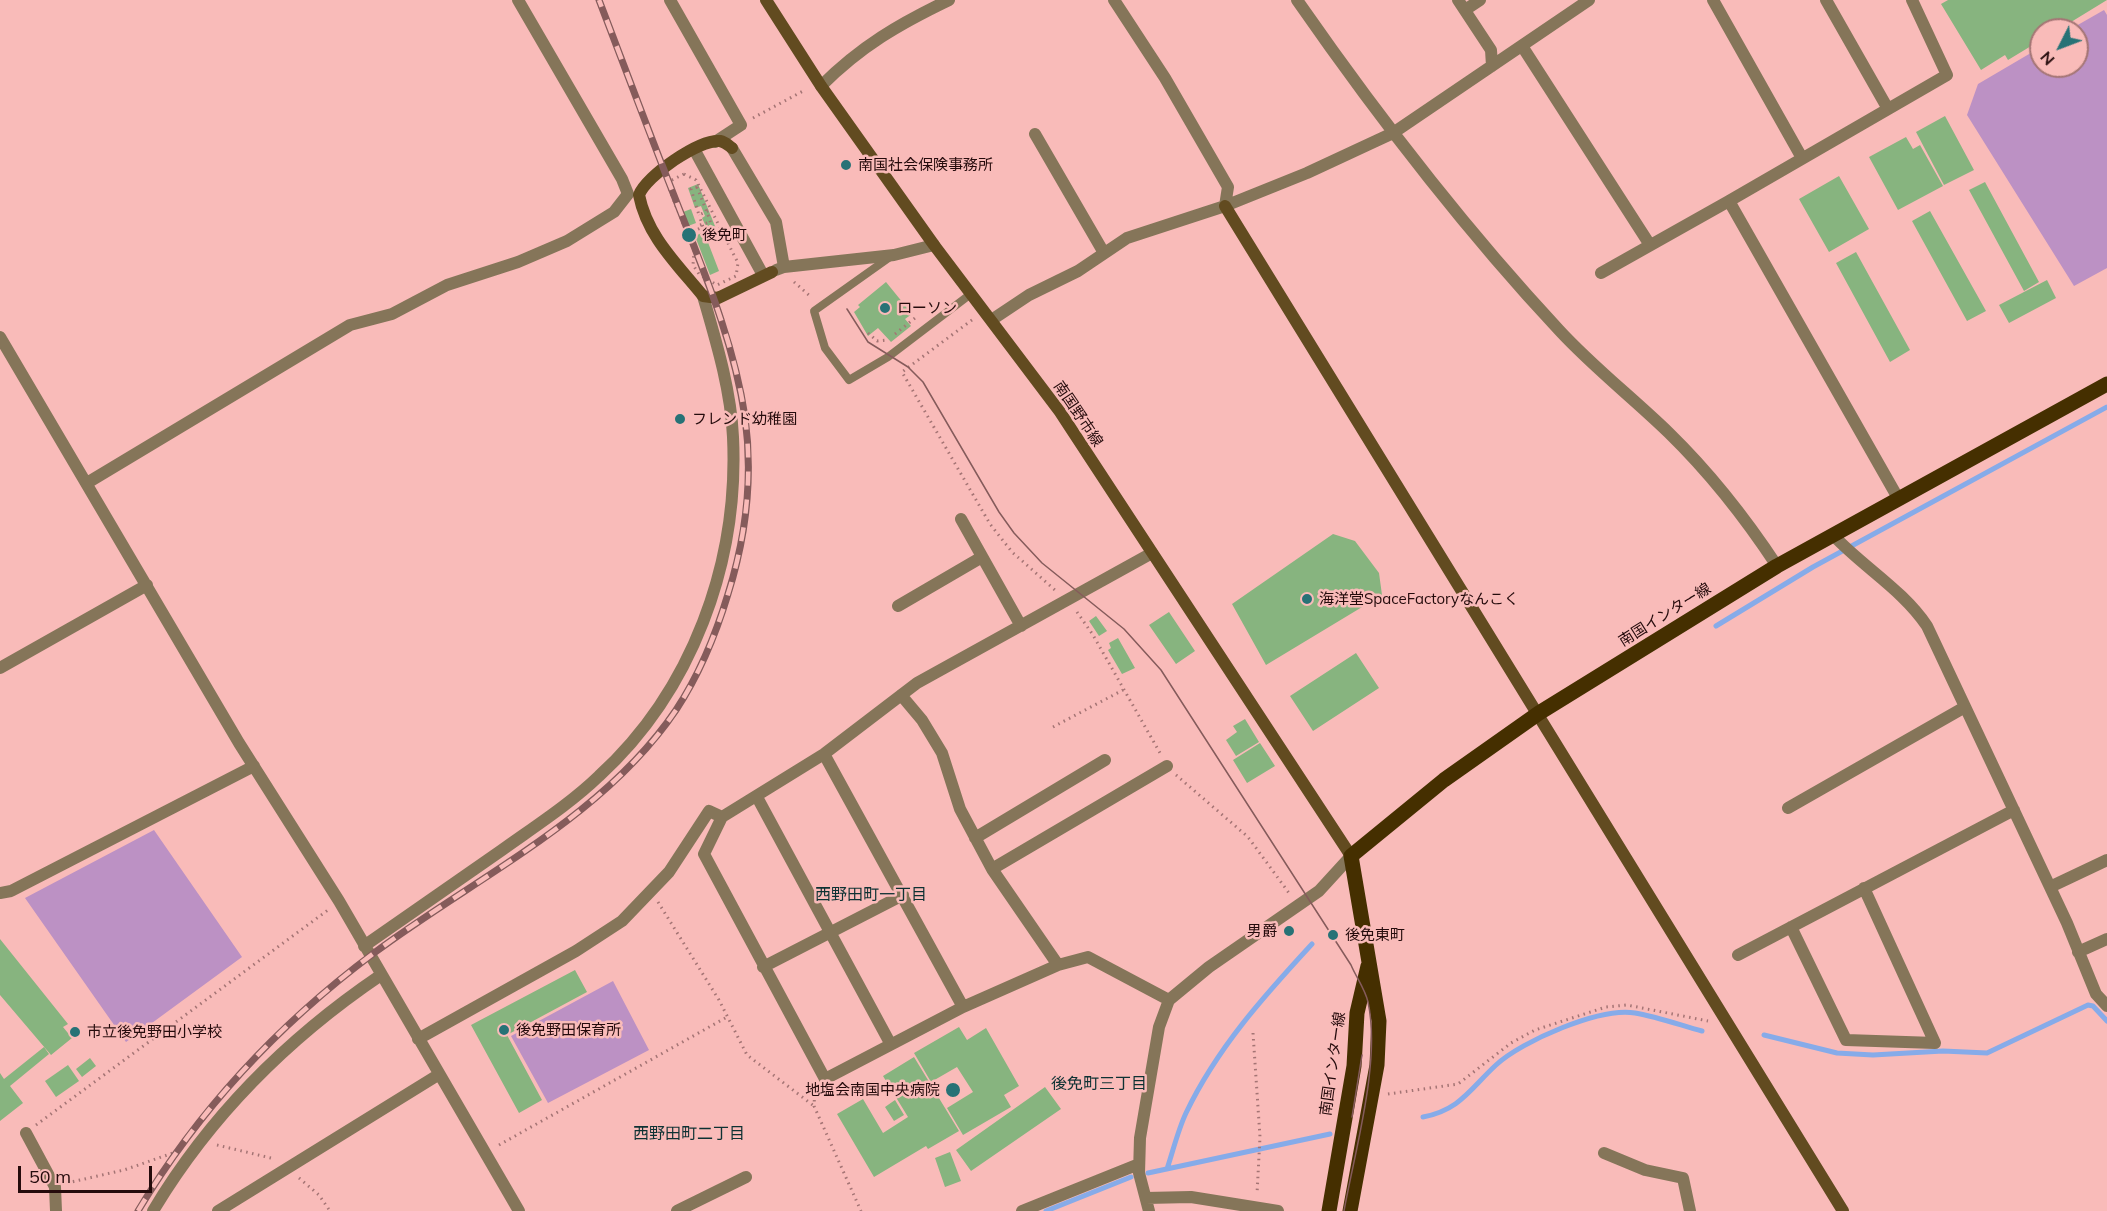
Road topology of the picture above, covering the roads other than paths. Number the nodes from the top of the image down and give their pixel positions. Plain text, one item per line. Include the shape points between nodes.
1 (518, 0) edge
2 (670, 0) edge
3 (766, 0) edge
4 (1114, 0) edge
5 (1297, 0) edge
6 (1480, 0) edge
7 (1589, 0) edge
8 (1713, 0) edge
9 (1826, 0) edge
10 (1912, 0) edge
11 (946, 1) edge
12 (1461, 5) edge
13 (1522, 46) junction
14 (1492, 66) junction
15 (820, 84) junction
16 (1888, 109) junction
17 (1393, 133) junction
18 (1035, 134) dead end
19 (715, 142) junction
20 (694, 149) junction
21 (1802, 158) junction
22 (633, 195) junction
23 (1729, 201) junction
24 (1225, 206) junction
25 (934, 245) junction
26 (1650, 245) junction
27 (1104, 253) junction
28 (894, 255) junction
29 (773, 271) junction
30 (1600, 273) dead end
31 (972, 293) junction
32 (703, 296) junction
33 (989, 315) junction
34 (0, 337) edge
35 (2107, 384) edge
36 (87, 483) junction
37 (1898, 498) junction
38 (961, 519) dead end
39 (1833, 535) junction
40 (1152, 553) junction
41 (982, 557) junction
42 (1777, 567) junction
43 (147, 585) junction
44 (898, 606) dead end
45 (1021, 626) junction
46 (0, 668) edge
47 (902, 695) junction
48 (1965, 707) junction
49 (1539, 713) junction
50 (824, 754) junction
51 (1105, 760) dead end
52 (254, 766) junction
53 (1167, 766) road end
54 (757, 797) junction
55 (1788, 808) dead end
56 (2014, 810) junction
57 (722, 817) junction
58 (975, 838) junction
59 (1351, 856) junction
60 (2107, 860) edge
61 (992, 869) junction
62 (2050, 887) junction
63 (1864, 888) junction
64 (0, 893) edge
65 (903, 895) junction
66 (1791, 927) junction
67 (831, 932) junction
68 (2107, 939) edge
69 (364, 946) junction
70 (2079, 952) junction
71 (1738, 954) dead end
72 (1370, 957) junction
73 (1058, 965) junction
74 (763, 967) junction
75 (381, 975) junction
76 (1169, 1000) junction
77 (2107, 1006) edge
78 (963, 1007) junction
79 (418, 1040) junction
80 (890, 1043) junction
81 (438, 1075) junction
82 (26, 1133) road end
83 (1604, 1153) dead end
84 (1139, 1164) junction
85 (746, 1178) dead end
86 (1146, 1198) junction
87 (1039, 1208) edge
88 (56, 1211) edge
89 (153, 1211) edge
90 (218, 1211) edge
91 (519, 1211) edge
92 (677, 1211) edge
93 (1022, 1211) edge
94 (1149, 1211) edge
95 (1278, 1211) edge
96 (1329, 1211) edge
97 (1350, 1211) edge
98 (1690, 1211) edge
99 (1843, 1211) edge

1 - 22 street
2 - 19 street via 741,125
3 - 15 street, 南国野市線
4 - 24 street via 1228,187
5 - 17 street
6 - 12 street
7 - 13 street
8 - 21 street
9 - 16 street
10 - 16 street via 1947,75
11 - 15 street via 879,37
12 - 14 street via 1491,50
13 - 14 street
13 - 26 street
14 - 17 street
15 - 25 street, 南国野市線
16 - 21 street
17 - 24 street
17 - 42 street via 1538,307 1670,434 1746,518
18 - 27 street
19 - 20 street
19 - 29 street via 732,148 776,222
20 - 22 street via 652,176
20 - 29 street
21 - 23 street
22 - 32 street via 651,232
22 - 36 street via 614,212 567,241 447,285 392,314 334,334
23 - 26 street
23 - 37 street
24 - 27 street via 1127,238
24 - 49 street
25 - 28 street
25 - 31 street, 南国野市線
26 - 30 street
27 - 33 street via 1078,271
28 - 29 street
28 - 31 lane via 814,311 825,348 849,380 888,357
29 - 32 street via 718,298
31 - 33 street, 南国野市線
32 - 69 street via 726,391 733,435 733,479 714,595 696,644 657,710 599,777
33 - 40 street, 南国野市線 via 1060,412
34 - 36 street
35 - 37 main road, 南国インター線
36 - 43 street
37 - 39 main road, 南国インター線
38 - 41 street
39 - 42 main road, 南国インター線
39 - 48 street via 1916,610
40 - 45 street
40 - 59 street, 南国野市線
41 - 44 street
41 - 45 street
42 - 49 main road, 南国インター線
43 - 46 street
43 - 52 street
45 - 47 street
47 - 50 street
47 - 58 street via 942,753 960,809
48 - 55 street
48 - 56 street
49 - 59 main road, 南国インター線 via 1444,780
49 - 99 street
50 - 54 street
50 - 65 street
51 - 58 street
52 - 64 street via 11,891
52 - 69 street
53 - 61 street
54 - 57 street
54 - 67 street
56 - 62 street
56 - 63 street
57 - 74 street via 704,854
57 - 79 street via 709,811 669,872 622,921
58 - 61 street
59 - 72 main road, 南国インター線
59 - 76 street via 1319,891 1209,967
60 - 62 street
61 - 73 street
62 - 70 street
63 - 66 street
63 - 66 street via 1935,1043 1846,1040
65 - 67 street
65 - 78 street
66 - 71 street
67 - 74 street
67 - 80 street
68 - 70 street
69 - 75 street
70 - 77 street via 2096,994
72 - 96 main road, 南国インター線 via 1357,1013 1354,1066
72 - 97 main road, 南国インター線 via 1379,1021 1377,1065
73 - 76 street via 1088,957
73 - 78 street
74 - 80 street via 825,1079
75 - 79 street
75 - 89 street via 302,1034 248,1083 178,1170
76 - 84 street via 1157,1038
78 - 80 street
79 - 81 street
81 - 90 street
81 - 91 street
82 - 88 street via 55,1187
83 - 98 street via 1645,1170 1683,1178
84 - 86 street
84 - 87 street
85 - 92 street
86 - 94 street
86 - 95 street via 1191,1197
87 - 93 street

